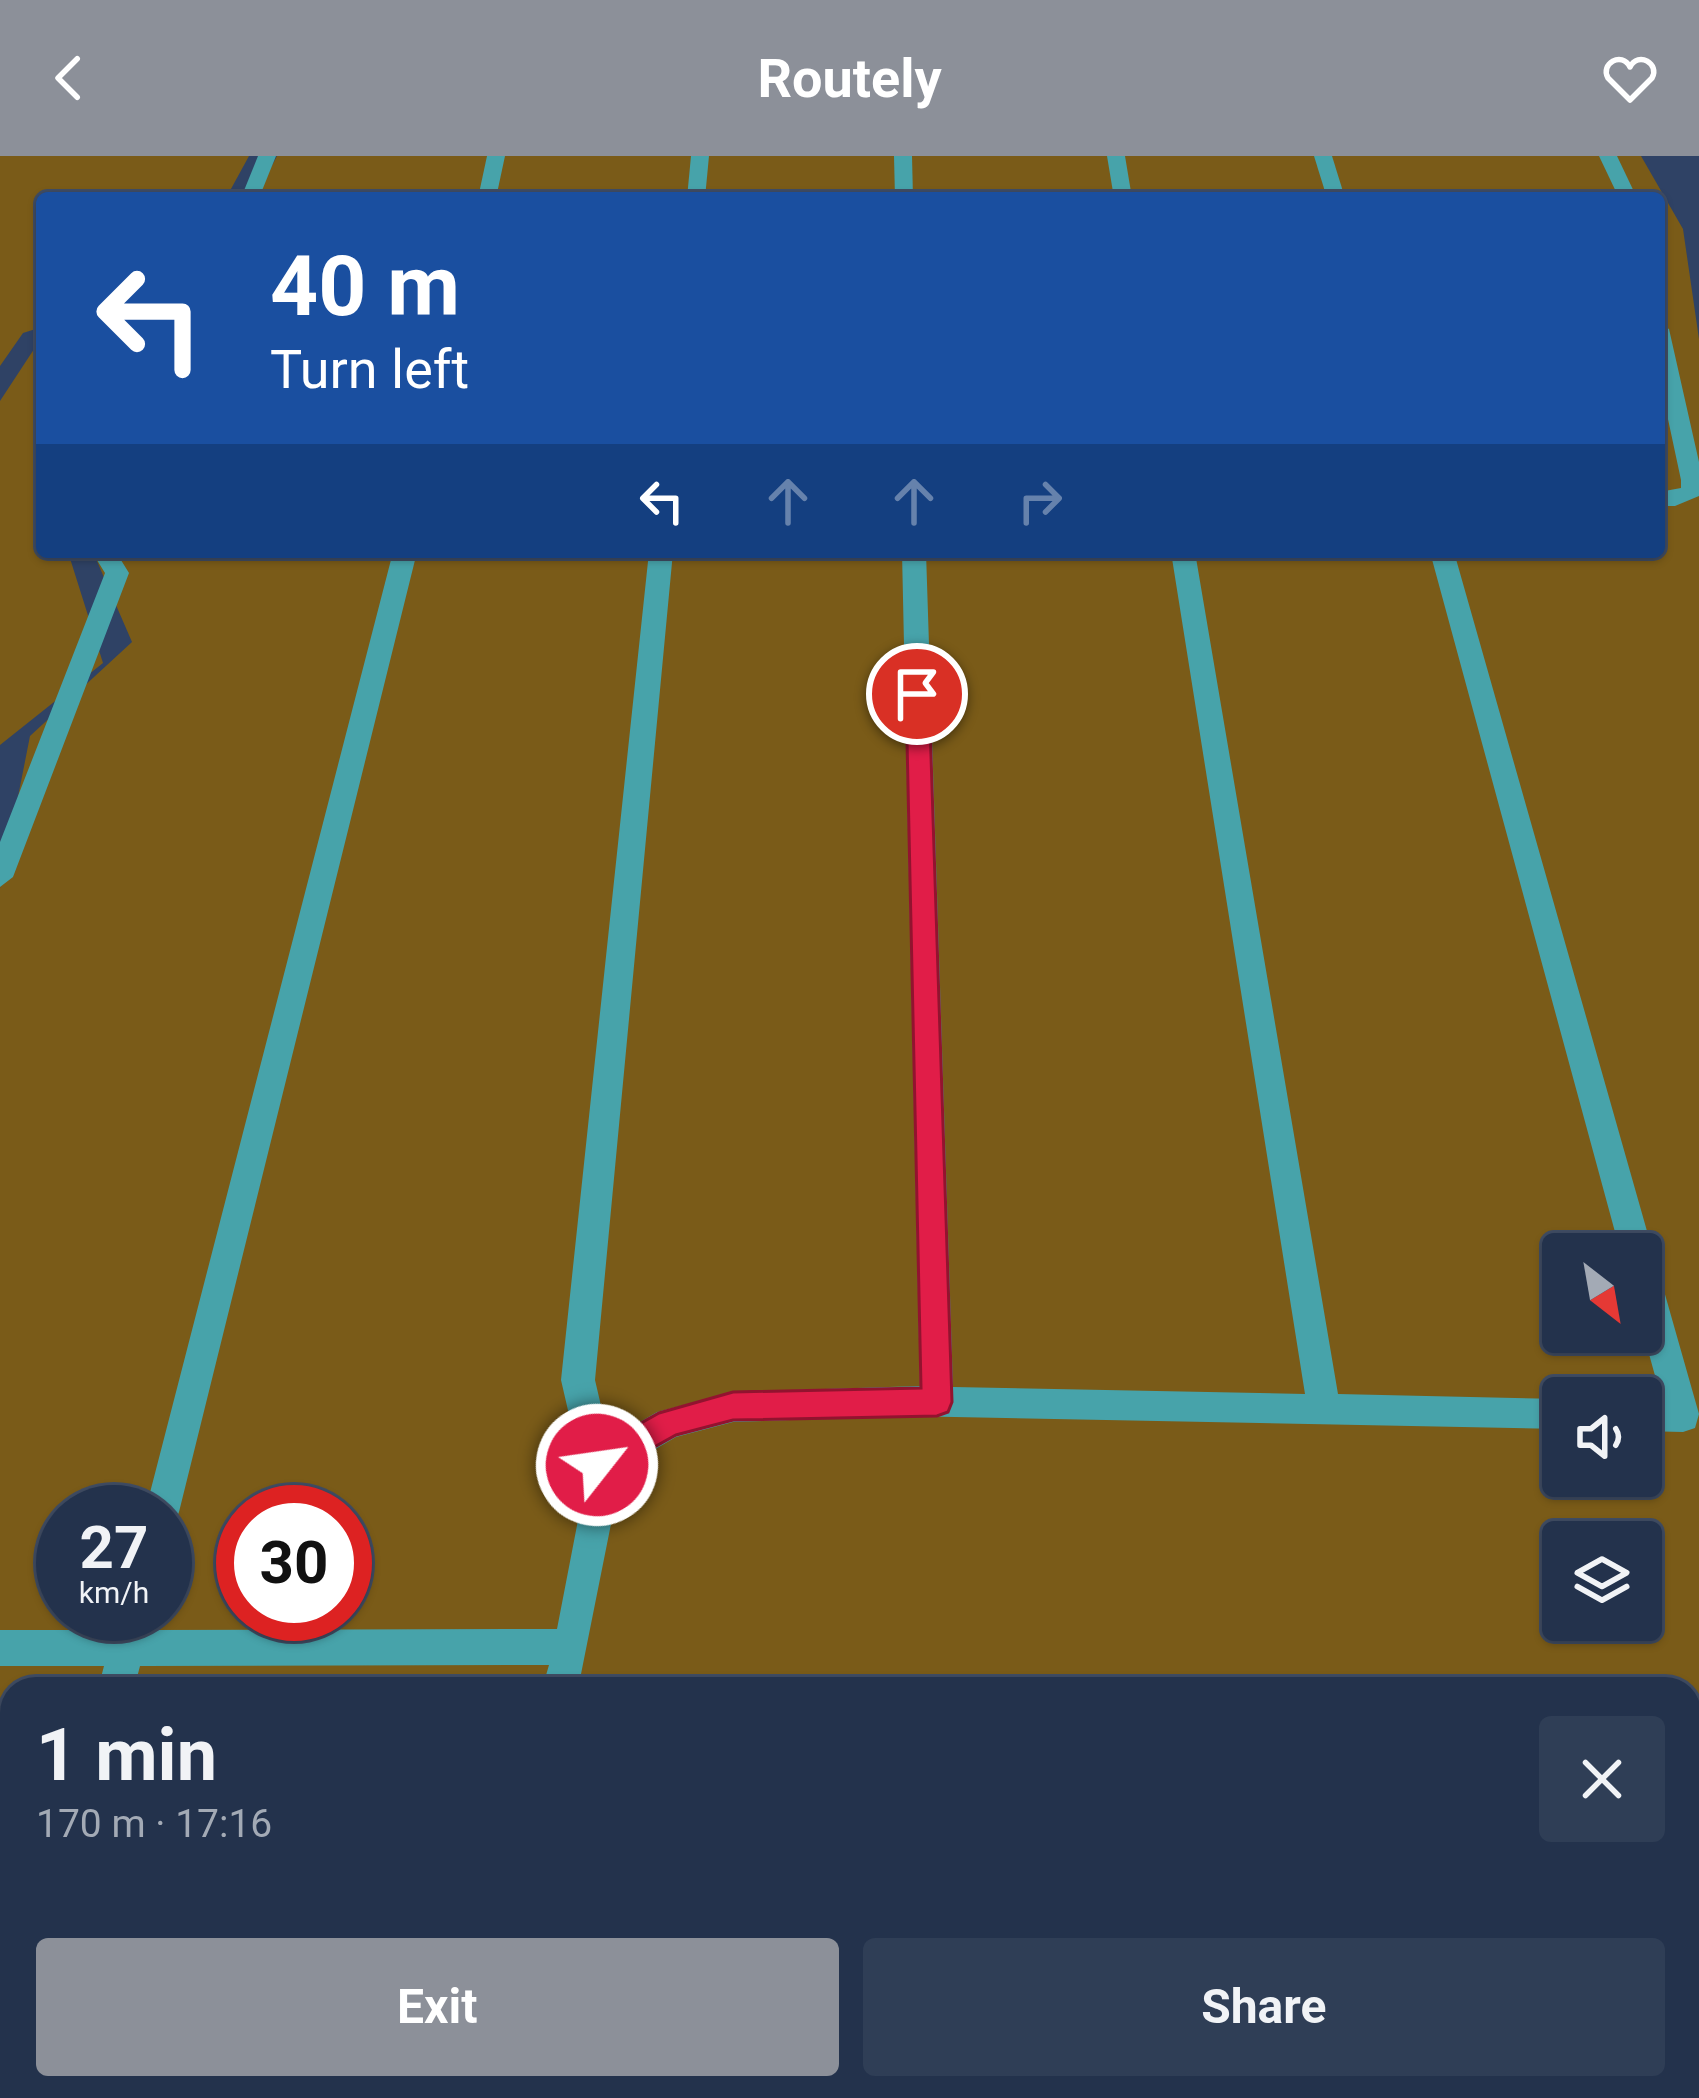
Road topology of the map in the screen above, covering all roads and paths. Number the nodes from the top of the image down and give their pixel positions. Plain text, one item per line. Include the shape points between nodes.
1 (267, 156) edge
2 (496, 156) edge
3 (700, 156) edge
4 (903, 156) edge
5 (1116, 156) edge
6 (1323, 156) edge
7 (1609, 156) edge
8 (252, 192) edge
9 (488, 192) edge
10 (697, 192) edge
11 (904, 192) edge
12 (1122, 192) edge
13 (1334, 192) edge
14 (1625, 192) edge
15 (1665, 356) edge
16 (1665, 498) edge
17 (108, 558) edge
18 (403, 558) edge
19 (660, 558) edge
20 (914, 558) edge
21 (1184, 558) edge
22 (1444, 558) edge
23 (0, 877) edge
24 (1631, 1233) edge
25 (1662, 1342) edge
26 (937, 1402) junction
27 (1324, 1409) junction
28 (1542, 1414) edge
29 (1662, 1416) edge
30 (597, 1465) junction
31 (168, 1485) edge
32 (192, 1636) edge
33 (51, 1641) edge
34 (129, 1641) edge
35 (0, 1648) edge
36 (569, 1675) edge
37 (119, 1677) edge

1 - 8 street
2 - 9 street
3 - 10 street
4 - 11 street
5 - 12 street
6 - 13 street
7 - 14 street
15 - 16 street via 1692,480 1685,496
17 - 23 street via 117,573
18 - 31 street
19 - 30 street via 578,1380
20 - 26 street
21 - 27 street
22 - 24 street
25 - 29 street via 1683,1417
26 - 27 street
26 - 30 street via 733,1406 669,1423
27 - 28 street
30 - 36 street via 602,1484
32 - 36 street
33 - 35 street
34 - 37 street

